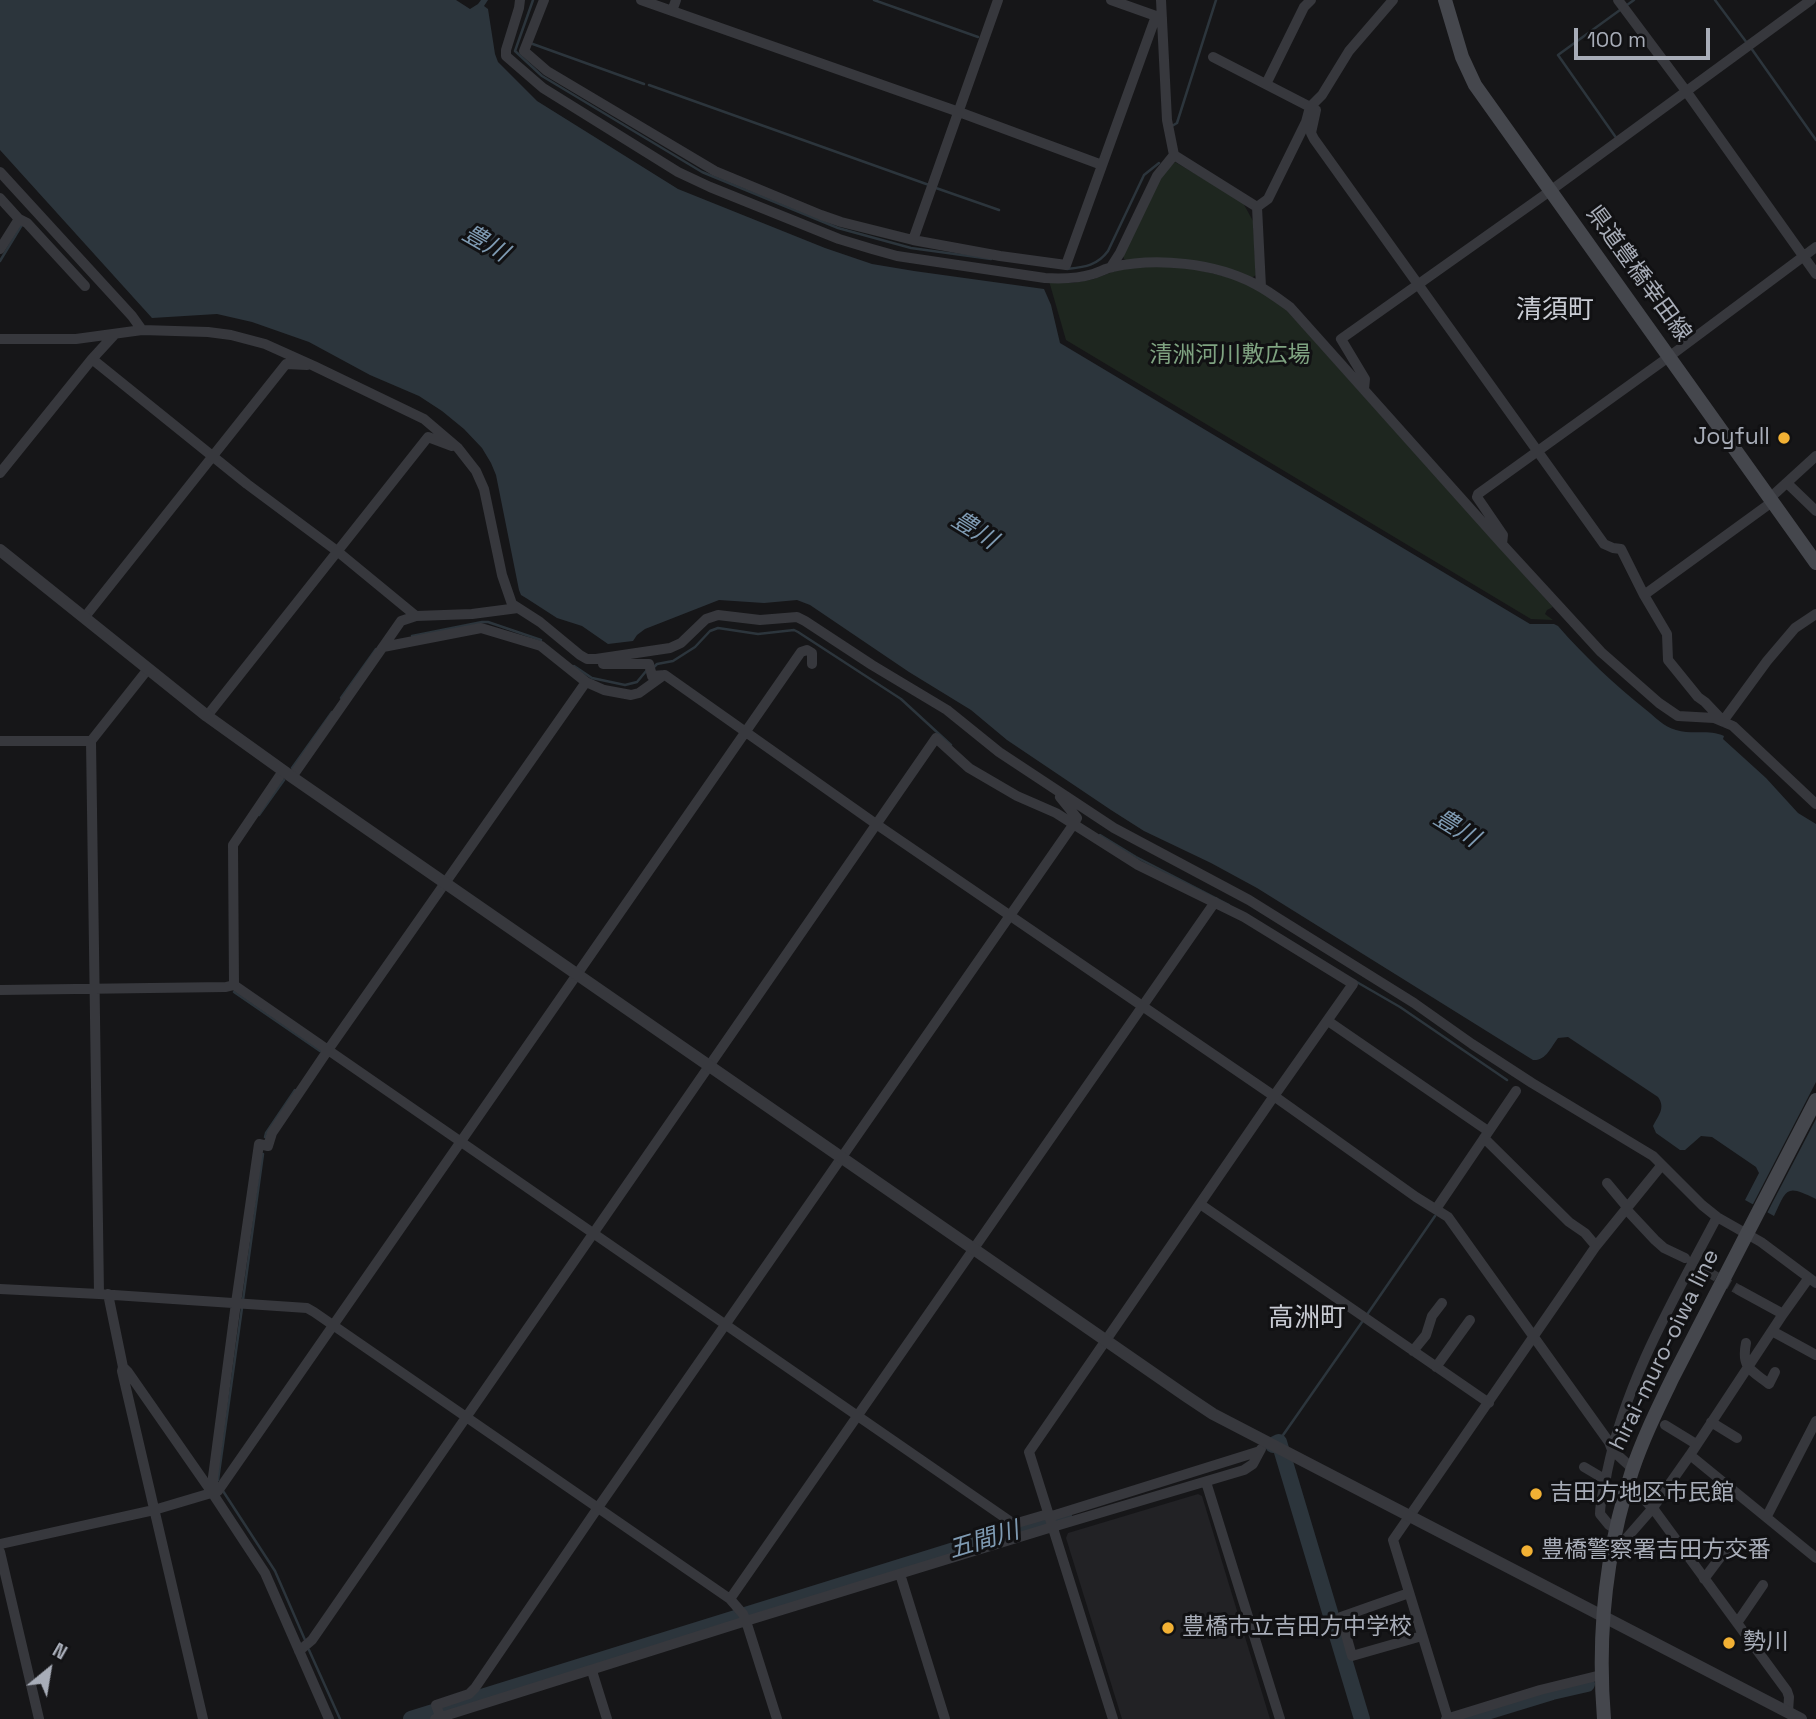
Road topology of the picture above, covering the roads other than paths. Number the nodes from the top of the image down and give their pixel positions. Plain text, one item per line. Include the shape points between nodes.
1 (520, 0) edge
2 (544, 0) edge
3 (641, 0) edge
4 (676, 0) edge
5 (998, 0) edge
6 (1111, 0) edge
7 (1161, 0) edge
8 (1311, 0) edge
9 (1393, 0) edge
10 (1445, 0) edge
11 (1618, 0) edge
12 (1814, 0) edge
13 (672, 11) junction
14 (1159, 17) junction
15 (1213, 57) dead end
16 (1266, 84) junction
17 (1686, 91) junction
18 (1310, 107) junction
19 (959, 112) junction
20 (1174, 155) junction
21 (1102, 166) junction
22 (0, 172) edge
23 (1550, 191) junction
24 (0, 198) edge
25 (1257, 207) junction
26 (23, 221) junction
27 (913, 240) junction
28 (1816, 247) edge
29 (0, 249) edge
30 (1803, 256) junction
31 (1111, 267) junction
32 (1816, 274) edge
33 (1419, 285) junction
34 (85, 286) dead end
35 (1261, 287) junction
36 (142, 330) junction
37 (115, 334) junction
38 (0, 339) edge
39 (1670, 356) junction
40 (92, 359) junction
41 (314, 366) junction
42 (1364, 390) junction
43 (458, 448) junction
44 (1538, 450) junction
45 (213, 455) junction
46 (1816, 456) edge
47 (0, 473) edge
48 (1787, 483) junction
49 (1771, 500) junction
50 (1816, 511) edge
51 (1502, 544) junction
52 (0, 550) edge
53 (337, 551) junction
54 (1816, 563) edge
55 (1644, 596) junction
56 (518, 608) junction
57 (1816, 614) edge
58 (416, 616) junction
59 (84, 618) junction
60 (383, 647) junction
61 (587, 659) junction
62 (812, 664) dead end
63 (148, 669) junction
64 (664, 675) junction
65 (586, 682) junction
66 (207, 716) junction
67 (1724, 722) junction
68 (746, 731) junction
69 (0, 741) edge
70 (91, 741) junction
71 (288, 774) junction
72 (1062, 793) junction
73 (1816, 804) edge
74 (1075, 822) junction
75 (876, 824) junction
76 (446, 884) junction
77 (1215, 902) junction
78 (1009, 916) junction
79 (577, 974) junction
80 (234, 985) junction
81 (95, 989) junction
82 (0, 990) edge
83 (1143, 1005) junction
84 (1328, 1021) junction
85 (328, 1050) junction
86 (710, 1066) junction
87 (1516, 1091) dead end
88 (1274, 1096) junction
89 (1816, 1100) edge
90 (1486, 1135) junction
91 (460, 1142) junction
92 (842, 1157) junction
93 (1661, 1166) junction
94 (1607, 1183) dead end
95 (1200, 1204) junction
96 (1627, 1208) junction
97 (1436, 1209) junction
98 (1717, 1217) junction
99 (1748, 1232) junction
100 (593, 1233) junction
101 (1596, 1247) junction
102 (974, 1249) junction
103 (1685, 1258) dead end
104 (1812, 1281) edge
105 (0, 1289) edge
106 (1739, 1290) tunnel mouth
107 (103, 1294) junction
108 (236, 1303) junction
109 (1441, 1303) dead end
110 (1783, 1314) junction
111 (1470, 1320) dead end
112 (725, 1325) junction
113 (334, 1326) junction
114 (1772, 1331) junction
115 (1534, 1337) junction
116 (1105, 1340) junction
117 (1746, 1343) dead end
118 (1413, 1351) junction
119 (1816, 1355) edge
120 (123, 1367) junction
121 (1436, 1367) junction
122 (1748, 1368) junction
123 (1775, 1372) dead end
124 (1489, 1403) junction
125 (857, 1416) junction
126 (465, 1417) junction
127 (1816, 1420) edge
128 (1711, 1422) junction
129 (1665, 1425) dead end
130 (1737, 1438) dead end
131 (1811, 1441) edge
132 (1696, 1444) junction
133 (1263, 1446) junction
134 (1612, 1450) junction
135 (1690, 1455) junction
136 (1584, 1467) dead end
137 (1631, 1476) junction
138 (1606, 1480) junction
139 (1206, 1482) junction
140 (213, 1494) junction
141 (1653, 1508) junction
142 (597, 1509) junction
143 (154, 1510) junction
144 (1410, 1516) junction
145 (1767, 1516) junction
146 (1051, 1521) junction
147 (1615, 1537) junction
148 (0, 1544) edge
149 (1725, 1551) dead end
150 (0, 1552) edge
151 (1816, 1558) edge
152 (900, 1574) junction
153 (1704, 1579) junction
154 (1763, 1585) dead end
155 (1409, 1593) junction
156 (730, 1600) junction
157 (1603, 1616) junction
158 (745, 1618) junction
159 (1737, 1623) junction
160 (1422, 1636) junction
161 (299, 1651) junction
162 (592, 1671) junction
163 (1601, 1675) junction
164 (1784, 1714) edge
165 (439, 1718) edge
166 (39, 1719) edge
167 (203, 1719) edge
168 (329, 1719) edge
169 (607, 1719) edge
170 (777, 1719) edge
171 (945, 1719) edge
172 (1113, 1719) edge
173 (1280, 1719) edge
174 (1447, 1719) edge
175 (1604, 1719) edge
176 (1801, 1719) edge

1 - 31 street via 506,56 543,88 710,187 839,239 897,256 1063,279
2 - 27 street via 524,51 547,71 715,171 841,222
3 - 13 street
4 - 13 street
5 - 19 street
6 - 14 street
7 - 14 street
8 - 16 street
9 - 18 street via 1349,51
10 - 23 main road, 県道豊橋幸田線 via 1475,85
11 - 17 street
12 - 17 street
13 - 19 street
14 - 20 street
14 - 21 street
15 - 16 street
16 - 18 street
17 - 23 street
17 - 30 street
18 - 25 street via 1268,200
18 - 33 street via 1317,110 1311,133 1314,139
19 - 21 street
19 - 27 street
20 - 25 street
20 - 31 street via 1157,176
21 - 27 street via 1066,265
22 - 36 street
23 - 33 street
23 - 39 main road, 県道豊橋幸田線
24 - 26 street
25 - 35 street
26 - 29 street
26 - 34 street
28 - 30 street
30 - 32 street
30 - 39 street
31 - 35 street via 1181,264
33 - 42 street via 1341,340 1365,379
33 - 44 street
35 - 42 street via 1290,307
36 - 37 street
36 - 41 street via 208,332 247,339
37 - 38 street via 76,340
37 - 40 street
39 - 44 street
39 - 49 main road, 県道豊橋幸田線
40 - 45 street
40 - 47 street
41 - 43 street via 424,419
41 - 45 street via 286,364
42 - 51 street
43 - 53 street via 428,437
43 - 56 street via 477,471 484,489 502,575 510,600
44 - 51 street via 1478,494 1503,535
44 - 55 street via 1604,544 1621,550
45 - 53 street
45 - 59 street
46 - 48 street
48 - 49 street
48 - 50 street
49 - 54 main road, 県道豊橋幸田線
49 - 55 street
51 - 67 street via 1601,652 1659,703 1678,716
52 - 59 street
53 - 58 street
53 - 66 street
55 - 67 street via 1667,634 1668,660
56 - 58 street
56 - 61 street
57 - 67 street via 1795,628
58 - 60 street via 401,621
59 - 63 street
60 - 65 street via 481,628 541,646
60 - 71 street
61 - 64 street via 596,664 649,664 652,676
61 - 72 street via 670,649 711,616 797,617 947,710 999,752
62 - 68 street via 812,653 800,652
63 - 66 street
63 - 70 street
64 - 65 street via 631,695
64 - 68 street
65 - 76 street
66 - 71 street
67 - 73 street
68 - 75 street
68 - 79 street
69 - 70 street
70 - 81 street
71 - 76 street
71 - 80 street via 233,845
72 - 74 street
72 - 93 street via 1114,828 1249,900 1653,1156
74 - 75 street via 969,768 936,738
74 - 77 street via 1138,865
74 - 78 street
75 - 78 street
75 - 86 street
76 - 79 street
76 - 85 street
77 - 83 street
77 - 84 street via 1353,984
78 - 83 street
78 - 92 street
79 - 86 street
79 - 91 street
80 - 81 street
80 - 85 street
81 - 82 street
81 - 107 street
83 - 88 street
83 - 102 street
84 - 88 street
84 - 90 street
85 - 91 street
85 - 108 street via 268,1146 259,1144
86 - 92 street
86 - 100 street
87 - 90 street
88 - 95 street
88 - 97 street
89 - 99 main road, hirai-muro-oiwa line
90 - 97 street
90 - 101 street
91 - 100 street
91 - 113 street
92 - 102 street
92 - 112 street
93 - 96 street
93 - 98 street
94 - 96 street
95 - 116 street
95 - 118 street
96 - 101 street
96 - 103 street via 1664,1248
97 - 115 street via 1448,1217
98 - 99 street
98 - 134 street via 1637,1375
99 - 104 street
99 - 137 main road, hirai-muro-oiwa line via 1661,1400
100 - 112 street
100 - 126 street
101 - 115 street
102 - 116 street
102 - 125 street
104 - 110 street
105 - 107 street
106 - 110 street
107 - 108 street
107 - 120 street
108 - 113 street via 307,1308
108 - 140 street
109 - 118 street
110 - 114 street
111 - 121 street
112 - 125 street
112 - 142 street
113 - 126 street
113 - 140 street
114 - 119 street
114 - 122 street
115 - 124 street
115 - 134 street
116 - 133 street
116 - 146 street via 1029,1452
117 - 122 street
118 - 121 street
120 - 140 street
120 - 143 street
121 - 124 street
122 - 123 street via 1769,1384
122 - 128 street
124 - 144 street
125 - 146 street via 1014,1524
125 - 156 street
126 - 142 street
126 - 161 street via 312,1640
127 - 131 street
128 - 130 street
128 - 132 street
129 - 132 street
131 - 145 street
132 - 135 street
133 - 139 street via 1244,1470
133 - 144 street
133 - 146 street via 1052,1516
134 - 137 street
134 - 138 street
135 - 141 street
135 - 145 street
136 - 138 street
137 - 141 street
137 - 147 main road, hirai-muro-oiwa line
138 - 147 street via 1600,1514
139 - 146 street
139 - 173 street
140 - 143 street
140 - 161 street via 265,1573
141 - 147 street via 1624,1541
141 - 153 street
142 - 156 street
142 - 165 street via 475,1688 436,1705
143 - 148 street
143 - 167 street
144 - 155 street via 1393,1541
144 - 157 street
145 - 151 street
146 - 152 street
146 - 172 street
147 - 157 main road, hirai-muro-oiwa line
149 - 153 street
150 - 166 street
152 - 158 street
152 - 171 street
153 - 159 street
154 - 159 street
155 - 160 street
155 - 160 street via 1341,1617 1352,1656
156 - 158 street
157 - 163 main road, hirai-muro-oiwa line
157 - 164 street
158 - 162 street
158 - 170 street
159 - 164 street via 1787,1691
160 - 174 street
161 - 168 street
162 - 165 street
162 - 169 street
163 - 174 street
163 - 175 main road, hirai-muro-oiwa line
164 - 176 street

